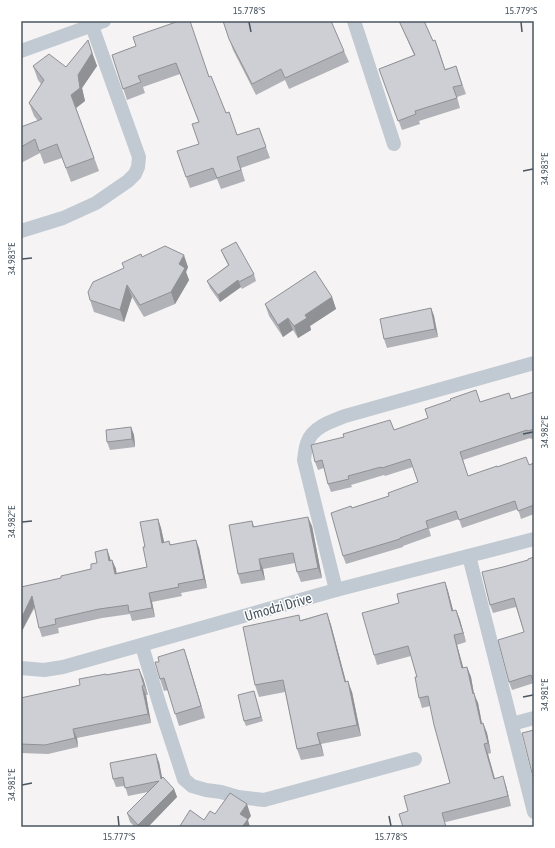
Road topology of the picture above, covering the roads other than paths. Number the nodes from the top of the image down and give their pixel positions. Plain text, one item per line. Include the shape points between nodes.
1 (354, 21) edge
2 (98, 23) edge
3 (21, 51) edge
4 (394, 144) dead end
5 (21, 231) edge
6 (534, 363) edge
7 (534, 539) edge
8 (470, 556) junction
9 (336, 590) junction
10 (142, 646) junction
11 (21, 668) edge
12 (534, 718) edge
13 (512, 724) junction
14 (416, 759) dead end
15 (534, 812) edge

1 - 4 street
2 - 3 street
2 - 5 street via 139,157 138,167 128,182 96,203 63,218
6 - 9 street via 345,416 315,431 308,440 304,460
7 - 8 street, Umodzi Drive
8 - 9 street, Umodzi Drive
8 - 13 street
9 - 10 street, Umodzi Drive
10 - 11 street, Umodzi Drive via 64,667 44,670
10 - 14 street via 184,779 192,786 238,797 264,800
12 - 13 street
13 - 15 street

